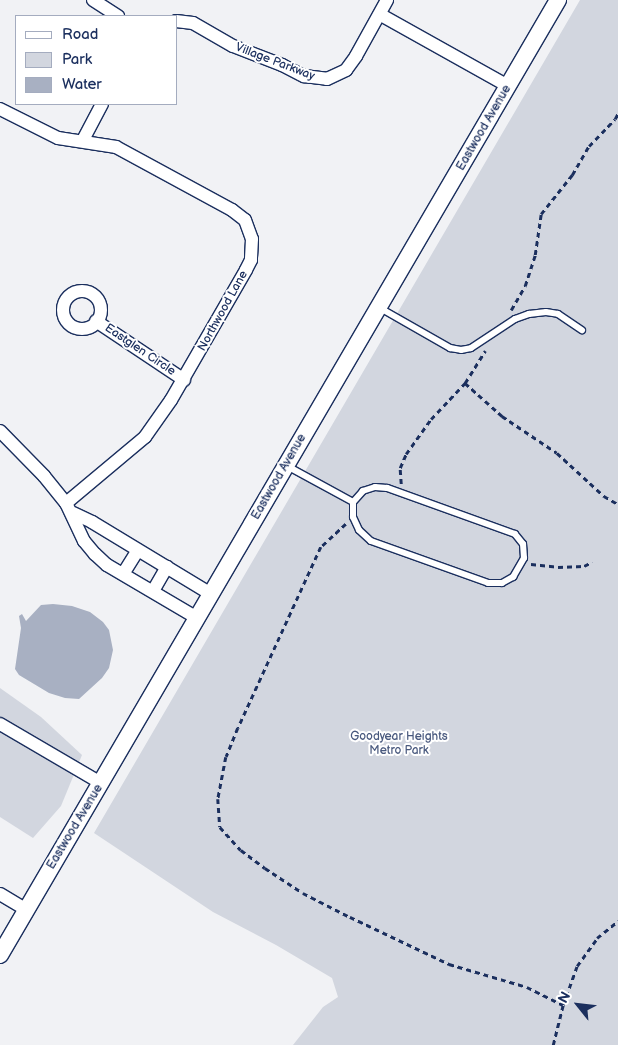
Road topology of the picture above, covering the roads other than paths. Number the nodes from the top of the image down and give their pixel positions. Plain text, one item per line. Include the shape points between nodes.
1 (93, 0) edge
2 (387, 0) edge
3 (558, 0) edge
4 (116, 15) edge
5 (381, 15) junction
6 (178, 21) edge
7 (508, 86) junction
8 (101, 105) edge
9 (0, 109) edge
10 (83, 140) junction
11 (379, 307) junction
12 (96, 321) dead end
13 (582, 330) dead end
14 (184, 380) junction
15 (0, 431) edge
16 (286, 465) junction
17 (353, 502) junction
18 (69, 508) junction
19 (138, 550) junction
20 (167, 567) junction
21 (123, 574) junction
22 (152, 592) junction
23 (211, 594) junction
24 (197, 618) junction
25 (0, 724) edge
26 (102, 783) junction
27 (0, 894) edge
28 (27, 910) junction
29 (0, 954) edge

1 - 4 street
2 - 5 street, Village Parkway
3 - 7 street, Eastwood Avenue
5 - 6 street, Village Parkway via 346,70 334,77 318,80 241,50 194,24
5 - 7 street
7 - 11 street, Eastwood Avenue
8 - 10 street
9 - 10 street, Northwood Lane via 58,138
10 - 14 street, Northwood Lane via 116,147 245,220 252,239 251,260
11 - 13 lane via 450,348 461,350 471,348 515,319 546,312 558,314
11 - 16 street, Eastwood Avenue
12 - 14 street, Eastglen Circle
14 - 18 street, Northwood Lane via 145,437
15 - 18 street via 44,476
16 - 17 lane
16 - 23 street, Eastwood Avenue
17 - 17 lane via 359,530 371,541 488,583 502,583 513,577 523,562 523,544 515,534 401,493 374,487 363,491
18 - 19 street
18 - 21 street via 84,541 107,565
19 - 20 street
19 - 21 street
20 - 22 street
20 - 23 street
21 - 22 street
22 - 24 street
23 - 24 street, Eastwood Avenue
24 - 26 street, Eastwood Avenue
25 - 26 street
26 - 28 street, Eastwood Avenue
27 - 28 street
28 - 29 street, Eastwood Avenue

